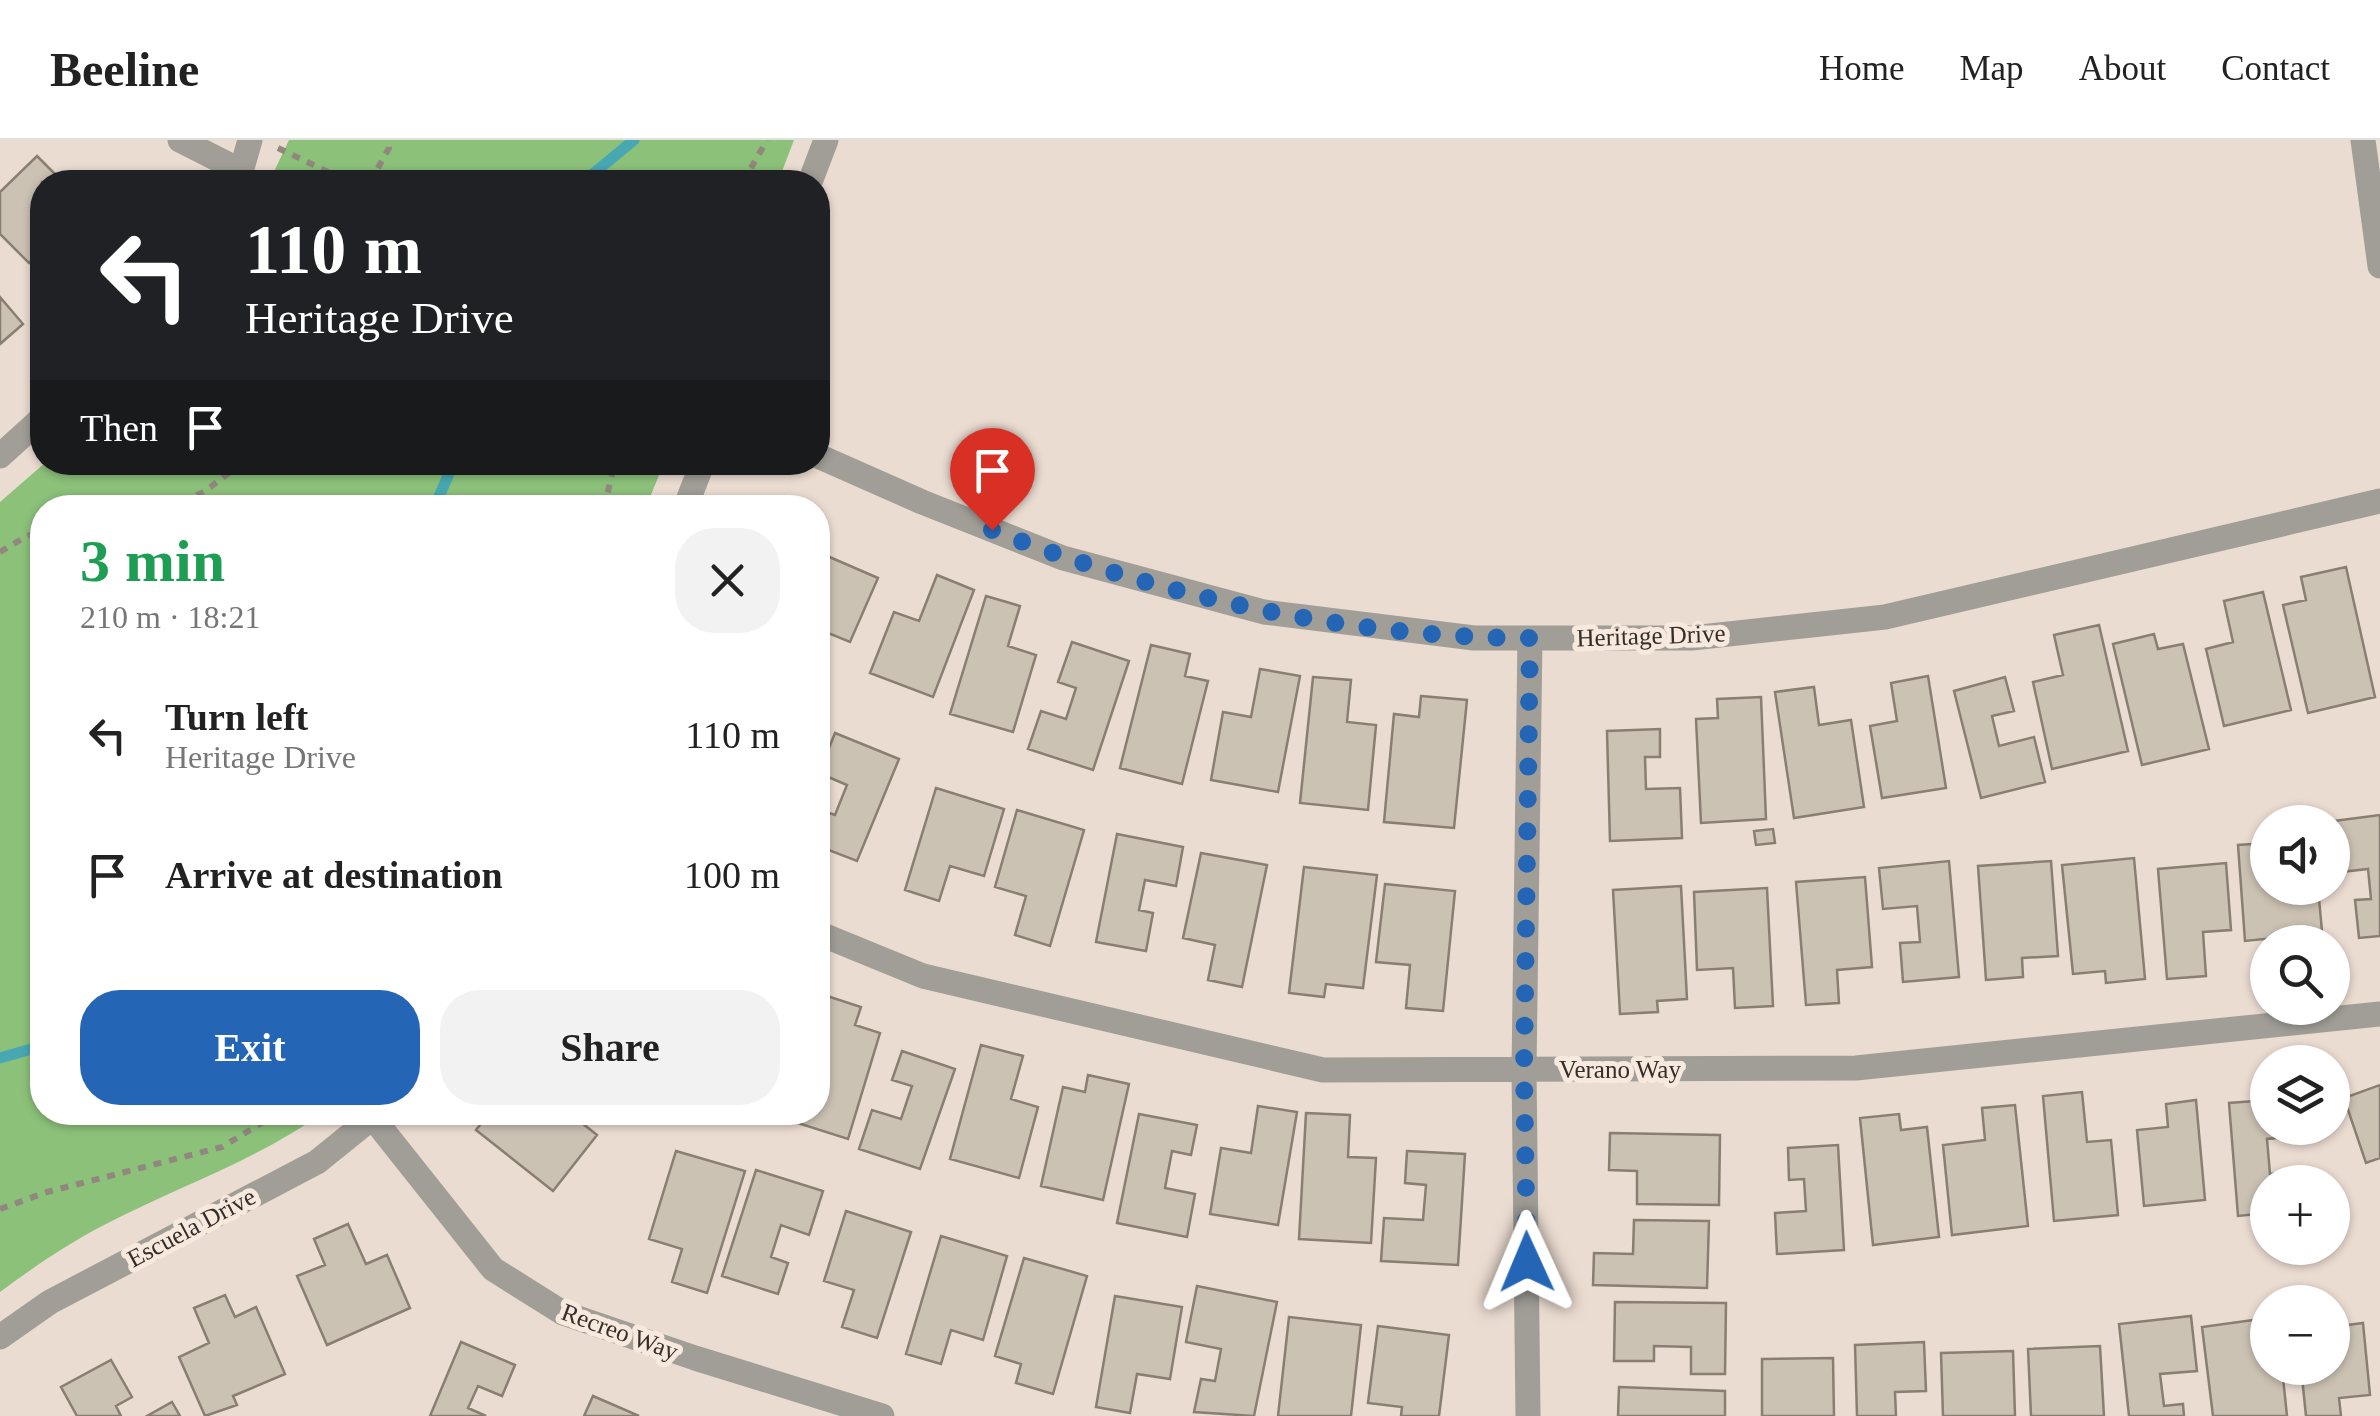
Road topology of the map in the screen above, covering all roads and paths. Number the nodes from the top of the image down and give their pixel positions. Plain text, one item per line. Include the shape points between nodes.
1 (180, 140) edge
2 (250, 140) edge
3 (263, 140) edge
4 (388, 140) edge
5 (767, 140) edge
6 (826, 140) edge
7 (2363, 140) edge
8 (228, 170) edge
9 (241, 170) edge
10 (324, 170) edge
11 (377, 170) edge
12 (751, 170) edge
13 (815, 170) edge
14 (2380, 266) edge
15 (30, 429) edge
16 (0, 456) edge
17 (830, 461) edge
18 (226, 475) edge
19 (197, 495) edge
20 (2380, 500) edge
21 (30, 535) edge
22 (0, 552) edge
23 (1530, 638) junction
24 (830, 938) edge
25 (2380, 1014) edge
26 (1524, 1069) junction
27 (258, 1125) edge
28 (364, 1125) edge
29 (383, 1125) edge
30 (0, 1209) edge
31 (0, 1337) edge
32 (882, 1416) edge
33 (1528, 1416) edge

1 - 8 street
2 - 9 street
3 - 10 path
4 - 11 path
5 - 12 path
6 - 13 street
7 - 14 street
15 - 16 street
17 - 23 street, Heritage Drive via 1064,558 1264,612 1474,638
18 - 19 path
20 - 23 street, Heritage Drive via 1885,617 1692,638
21 - 22 path
23 - 26 street
24 - 26 street, Verano Way via 923,976 1323,1070
25 - 26 street, Verano Way via 1856,1068
26 - 33 street
27 - 30 path via 222,1147
28 - 31 street, Escuela Drive via 316,1162 50,1302
29 - 32 street, Recreo Way via 493,1269 563,1313

